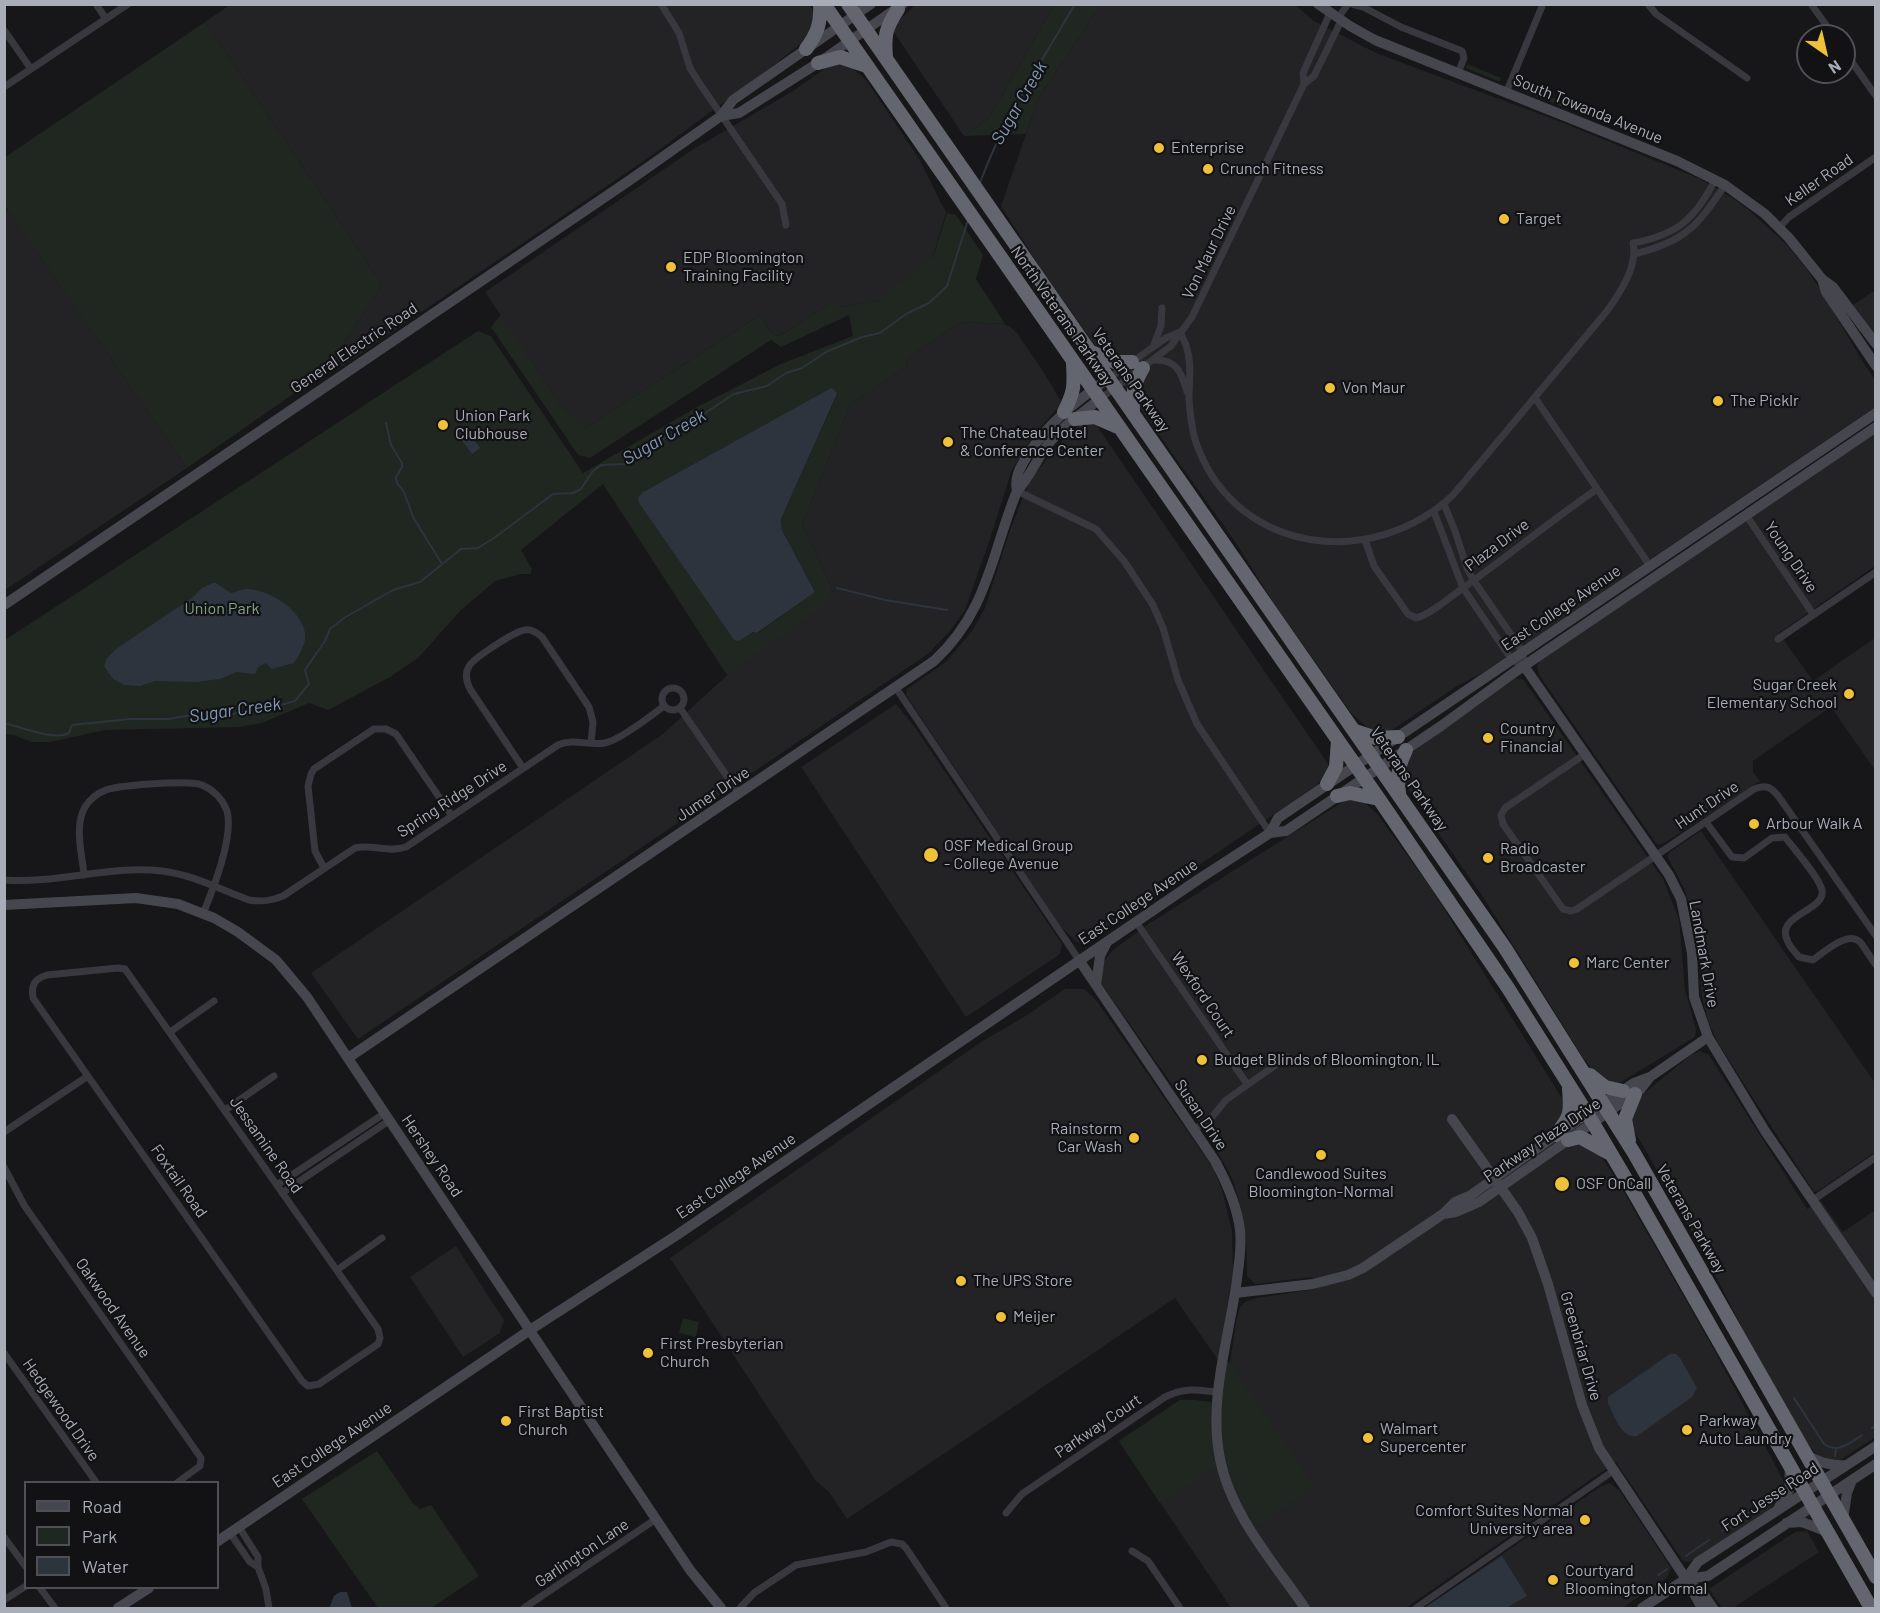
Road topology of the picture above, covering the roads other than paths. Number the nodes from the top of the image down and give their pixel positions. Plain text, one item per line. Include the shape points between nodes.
1 (96, 4) edge
2 (128, 4) edge
3 (661, 4) edge
4 (822, 4) edge
5 (871, 4) edge
6 (1318, 4) edge
7 (1350, 4) edge
8 (1543, 4) edge
9 (1648, 4) edge
10 (1811, 4) edge
11 (901, 7) edge
12 (852, 10) edge
13 (1336, 17) junction
14 (106, 19) junction
15 (1825, 24) edge
16 (839, 26) junction
17 (4, 30) edge
18 (866, 30) junction
19 (850, 42) junction
20 (806, 49) junction
21 (886, 59) junction
22 (818, 63) junction
23 (867, 66) junction
24 (1856, 68) edge
25 (31, 69) junction
26 (1458, 73) junction
27 (1747, 78) dead end
28 (1304, 84) junction
29 (4, 87) edge
30 (1506, 93) junction
31 (1875, 96) edge
32 (721, 116) junction
33 (1875, 157) edge
34 (1720, 182) junction
35 (786, 225) dead end
36 (1779, 228) junction
37 (1634, 254) junction
38 (1822, 279) junction
39 (1162, 308) dead end
40 (1180, 332) junction
41 (1875, 344) edge
42 (1153, 347) junction
43 (1090, 351) junction
44 (1155, 360) junction
45 (1072, 361) junction
46 (1138, 365) junction
47 (1875, 366) edge
48 (1112, 383) junction
49 (1096, 395) junction
50 (1189, 398) junction
51 (1535, 398) junction
52 (1134, 413) junction
53 (1875, 413) edge
54 (1069, 415) junction
55 (1119, 427) junction
56 (1875, 427) edge
57 (1597, 489) junction
58 (1017, 491) junction
59 (1444, 504) junction
60 (1434, 512) junction
61 (1746, 515) junction
62 (1698, 533) junction
63 (1365, 540) junction
64 (1650, 566) junction
65 (1875, 572) edge
66 (1474, 581) junction
67 (1649, 583) junction
68 (1463, 588) junction
69 (4, 605) edge
70 (1813, 614) junction
71 (1778, 639) dead end
72 (1523, 652) junction
73 (1512, 660) junction
74 (1524, 666) junction
75 (896, 688) junction
76 (664, 706) junction
77 (680, 708) junction
78 (1355, 730) junction
79 (1398, 736) junction
80 (1338, 741) junction
81 (591, 743) junction
82 (1406, 750) junction
83 (1371, 754) junction
84 (1585, 754) junction
85 (1354, 766) junction
86 (523, 768) junction
87 (1381, 768) junction
88 (1364, 779) junction
89 (1328, 784) junction
90 (739, 794) junction
91 (1400, 795) junction
92 (1337, 796) junction
93 (1379, 799) junction
94 (452, 816) junction
95 (1706, 822) junction
96 (1270, 833) junction
97 (1656, 856) junction
98 (324, 868) junction
99 (84, 875) junction
100 (5, 878) edge
101 (214, 885) junction
102 (4, 905) edge
103 (203, 914) junction
104 (1136, 922) junction
105 (1875, 936) edge
106 (1107, 941) junction
107 (1079, 960) junction
108 (1875, 965) edge
109 (1096, 985) junction
110 (32, 990) joint
111 (214, 1001) dead end
112 (170, 1032) junction
113 (1707, 1037) junction
114 (1287, 1057) dead end
115 (348, 1058) junction
116 (1582, 1069) junction
117 (88, 1076) junction
118 (274, 1076) dead end
119 (1246, 1084) junction
120 (1569, 1084) junction
121 (1629, 1092) junction
122 (1606, 1108) junction
123 (225, 1110) junction
124 (388, 1117) junction
125 (1590, 1118) junction
126 (1452, 1119) dead end
127 (1194, 1130) junction
128 (4, 1132) edge
129 (1562, 1137) junction
130 (339, 1144) junction
131 (1631, 1148) junction
132 (344, 1151) junction
133 (1612, 1155) junction
134 (1875, 1157) edge
135 (4, 1167) edge
136 (1497, 1182) junction
137 (277, 1185) junction
138 (282, 1192) junction
139 (1813, 1200) junction
140 (382, 1239) dead end
141 (337, 1270) junction
142 (1235, 1293) junction
143 (1875, 1293) edge
144 (530, 1330) junction
145 (381, 1338) joint
146 (4, 1353) edge
147 (1217, 1392) junction
148 (1875, 1446) edge
149 (1807, 1455) junction
150 (1875, 1464) edge
151 (1790, 1465) junction
152 (1848, 1465) junction
153 (1613, 1471) junction
154 (1852, 1480) junction
155 (95, 1481) edge
156 (179, 1481) edge
157 (1822, 1482) junction
158 (1805, 1493) junction
159 (1830, 1495) junction
160 (1813, 1506) junction
161 (1778, 1509) junction
162 (1006, 1513) dead end
163 (656, 1519) junction
164 (1844, 1520) junction
165 (1786, 1523) junction
166 (235, 1530) junction
167 (1828, 1532) junction
168 (4, 1537) edge
169 (219, 1540) edge
170 (1132, 1551) dead end
171 (24, 1564) edge
172 (258, 1567) junction
173 (1875, 1577) edge
174 (1686, 1579) junction
175 (24, 1587) edge
176 (41, 1589) edge
177 (146, 1589) edge
178 (4, 1600) edge
179 (55, 1608) edge
180 (118, 1608) edge
181 (269, 1608) edge
182 (524, 1608) edge
183 (721, 1608) edge
184 (740, 1608) edge
185 (946, 1608) edge
186 (1180, 1608) edge
187 (1305, 1608) edge
188 (1416, 1608) edge
189 (1642, 1608) edge
190 (1701, 1608) edge
191 (1713, 1608) edge
192 (1871, 1608) edge

1 - 14 street
2 - 14 street
3 - 32 street via 681,37 690,68
4 - 16 highway, North Veterans Parkway
4 - 20 highway via 817,34
5 - 12 main road, General Electric Road
6 - 13 main road, South Towanda Avenue
7 - 13 street
7 - 26 street via 1462,51 1464,58
8 - 30 street
9 - 27 street via 1653,12
10 - 15 street
11 - 18 main road, General Electric Road
11 - 21 highway via 886,29
12 - 16 main road, General Electric Road
12 - 18 highway
13 - 26 main road, South Towanda Avenue via 1383,43
13 - 28 street, Von Maur Drive via 1314,76
13 - 28 street, Von Maur Drive via 1303,73
14 - 25 street
16 - 19 highway, North Veterans Parkway
16 - 20 main road, General Electric Road
17 - 25 street
18 - 19 main road, General Electric Road
18 - 21 highway, Veterans Parkway
19 - 22 main road, General Electric Road
19 - 23 highway, North Veterans Parkway
20 - 32 main road, General Electric Road via 733,100
21 - 43 highway, Veterans Parkway
22 - 23 highway via 840,57
22 - 32 main road, General Electric Road via 740,113
23 - 45 highway, North Veterans Parkway
24 - 31 street
25 - 29 street
26 - 30 main road, South Towanda Avenue
28 - 40 street, Von Maur Drive via 1205,294
30 - 34 main road, South Towanda Avenue via 1677,160
32 - 35 street via 782,204
32 - 69 main road, General Electric Road
33 - 36 street, Keller Road
34 - 36 main road, South Towanda Avenue
34 - 37 street via 1704,217 1680,238
34 - 37 street via 1681,225 1654,239 1633,243
36 - 38 main road, South Towanda Avenue
37 - 51 street via 1610,307
38 - 41 main road, South Towanda Avenue via 1833,287
38 - 47 main road, South Towanda Avenue via 1826,292
39 - 42 street via 1161,326
40 - 42 street, Von Maur Drive
40 - 44 street, Von Maur Drive
40 - 50 street via 1187,348
42 - 46 street, Von Maur Drive
43 - 46 highway via 1115,362
43 - 48 highway, Veterans Parkway
44 - 46 street, Von Maur Drive
44 - 50 street via 1167,360 1177,367
45 - 49 highway, North Veterans Parkway
45 - 54 highway via 1075,386
46 - 48 street, Von Maur Drive
46 - 48 street, Von Maur Drive
46 - 52 highway
48 - 49 main road, Jumer Drive
48 - 52 highway, Veterans Parkway
49 - 54 main road, Jumer Drive
49 - 55 highway, North Veterans Parkway
50 - 63 street via 1192,426 1203,460 1245,511 1270,529 1294,537
51 - 57 street
51 - 59 street
52 - 78 highway, Veterans Parkway
53 - 62 main road, East College Avenue
54 - 55 highway via 1098,418
54 - 58 main road, Jumer Drive via 1039,437 1015,481
55 - 80 highway, North Veterans Parkway
56 - 61 main road, East College Avenue
57 - 64 street
57 - 66 street, Plaza Drive
58 - 75 main road, Jumer Drive via 971,617 946,650
58 - 96 street via 1096,529 1124,561 1153,605 1197,724
59 - 60 street
59 - 66 street
60 - 63 street via 1399,531
60 - 68 street
61 - 67 main road, East College Avenue
61 - 70 street, Young Drive
62 - 64 main road, East College Avenue
62 - 67 main road via 1653,570
63 - 68 street, Plaza Drive via 1374,566 1412,618 1420,617
64 - 72 main road, East College Avenue
65 - 70 street
66 - 68 street, Plaza Drive
66 - 72 street
67 - 74 main road, East College Avenue
68 - 73 street
70 - 71 street
72 - 73 main road, East College Avenue
72 - 74 street
73 - 74 street, Landmark Drive
73 - 79 main road, East College Avenue
74 - 82 main road, East College Avenue
74 - 84 main road, Landmark Drive
75 - 90 main road, Jumer Drive
75 - 107 street, Susan Drive
76 - 77 street
76 - 77 street via 663,696 674,689 684,698
76 - 81 street, Spring Ridge Drive via 613,740
77 - 90 street
78 - 79 highway via 1377,738
78 - 83 highway, Veterans Parkway
79 - 83 main road, East College Avenue
80 - 85 highway, North Veterans Parkway
80 - 89 highway via 1336,767
81 - 86 street, Spring Ridge Drive via 565,742
81 - 86 street via 593,722 589,708 542,637 531,630 519,632 473,662 466,679
82 - 87 main road, East College Avenue
82 - 91 highway via 1397,773
83 - 85 main road, East College Avenue
83 - 87 highway, Veterans Parkway
84 - 97 main road, Landmark Drive
84 - 97 street, Hunt Drive via 1505,808 1502,822 1568,911 1577,909
85 - 88 highway
85 - 89 main road, East College Avenue
86 - 94 street, Spring Ridge Drive
87 - 88 main road, East College Avenue
87 - 91 highway, Veterans Parkway
88 - 92 main road, East College Avenue
88 - 93 highway
89 - 96 main road, East College Avenue via 1278,818
90 - 115 main road, Jumer Drive
91 - 116 highway, Veterans Parkway
92 - 93 highway via 1350,793
92 - 96 main road, East College Avenue via 1286,831
93 - 120 highway
94 - 98 street, Spring Ridge Drive via 406,847 355,848
94 - 98 street via 396,734 374,729 314,769 309,780 315,851
95 - 97 street, Hunt Drive
95 - 105 street, Hunt Drive via 1754,789 1768,786
95 - 108 street via 1732,857 1744,858 1772,838 1785,837 1819,883 1820,900 1789,923 1785,932 1787,942 1799,957 1813,960 1844,939 1853,938
96 - 104 main road, East College Avenue
97 - 113 main road, Landmark Drive via 1681,899 1692,952 1694,997
98 - 101 street, Spring Ridge Drive via 283,896 267,901 249,900
99 - 100 street, Spring Ridge Drive
99 - 101 street, Spring Ridge Drive via 160,871
99 - 101 street via 80,822 91,799 112,788 195,783 217,795 228,817
101 - 103 street
102 - 103 main road, Hershey Road via 136,898 178,904
103 - 115 main road, Hershey Road via 238,932 276,960 307,997
104 - 106 main road, East College Avenue
104 - 119 street, Wexford Court
106 - 107 main road, East College Avenue
106 - 109 main road via 1100,956
107 - 109 main road, Susan Drive
107 - 144 main road, East College Avenue
109 - 127 main road, Susan Drive
110 - 112 street, Jessamine Road via 38,977 125,969
110 - 117 street, Foxtail Road via 33,998
111 - 112 street
112 - 123 street, Jessamine Road
113 - 121 main road, Parkway Plaza Drive via 1650,1077 1634,1083
113 - 139 main road, Landmark Drive
114 - 119 street
115 - 124 main road, Hershey Road
116 - 121 highway via 1605,1087
116 - 122 highway, Veterans Parkway
117 - 128 street
117 - 145 street, Foxtail Road via 302,1381 308,1386 319,1384 373,1348
118 - 123 street
119 - 127 street
120 - 125 highway
120 - 129 highway via 1571,1109
121 - 122 main road, Parkway Plaza Drive
121 - 131 highway via 1625,1119
122 - 125 main road, Parkway Plaza Drive
122 - 131 highway, Veterans Parkway
123 - 137 street, Jessamine Road
124 - 130 street
124 - 132 street
124 - 144 main road, Hershey Road
125 - 129 main road, Parkway Plaza Drive
125 - 133 highway
126 - 136 main road, Greenbriar Drive
127 - 142 main road, Susan Drive via 1224,1177 1236,1212 1240,1247
129 - 133 highway via 1580,1137
129 - 136 main road, Parkway Plaza Drive
130 - 132 street
130 - 137 street
131 - 149 highway, Veterans Parkway
132 - 138 street
133 - 151 highway
134 - 139 street
135 - 156 street, Oakwood Avenue via 24,1205 201,1458 195,1470
136 - 142 main road, Parkway Plaza Drive via 1455,1202 1443,1214 1348,1275 1313,1284
136 - 153 main road, Greenbriar Drive via 1518,1212 1537,1251 1588,1424
137 - 138 street, Jessamine Road
138 - 141 street, Jessamine Road
139 - 143 main road, Landmark Drive
140 - 141 street
141 - 145 street, Jessamine Road
142 - 147 main road, Susan Drive
144 - 163 main road, Hershey Road
144 - 166 main road, East College Avenue
146 - 155 street, Hedgewood Drive
147 - 162 street, Parkway Court via 1178,1390 1165,1397 1022,1494
147 - 187 main road, Susan Drive via 1218,1450 1230,1491
148 - 152 main road, Fort Jesse Road
149 - 152 main road via 1831,1466
149 - 157 highway, Veterans Parkway
150 - 154 main road, Fort Jesse Road
151 - 158 highway
151 - 161 main road via 1789,1490
152 - 157 main road, Fort Jesse Road
153 - 174 main road, Greenbriar Drive
153 - 188 street
154 - 159 main road, Fort Jesse Road
154 - 164 main road
157 - 158 main road, Fort Jesse Road
157 - 159 highway, Veterans Parkway
158 - 160 highway
158 - 161 main road, Fort Jesse Road
159 - 160 main road, Fort Jesse Road
159 - 164 highway, Veterans Parkway
160 - 165 main road, Fort Jesse Road
160 - 167 highway
161 - 174 main road, Fort Jesse Road via 1698,1562
163 - 182 street, Garlington Lane
163 - 183 main road, Hershey Road
164 - 173 highway, Veterans Parkway
165 - 167 main road via 1802,1522
165 - 174 main road, Fort Jesse Road via 1708,1576
166 - 169 main road, East College Avenue
166 - 172 street via 250,1563
166 - 172 street via 258,1557
167 - 192 highway
168 - 171 street
170 - 186 street via 1148,1561
172 - 181 street
174 - 189 main road, Fort Jesse Road
174 - 190 main road, Greenbriar Drive
174 - 191 main road, Greenbriar Drive
175 - 178 street
176 - 179 street
177 - 180 main road
184 - 185 street via 754,1593 796,1565 866,1552 891,1542 906,1548

